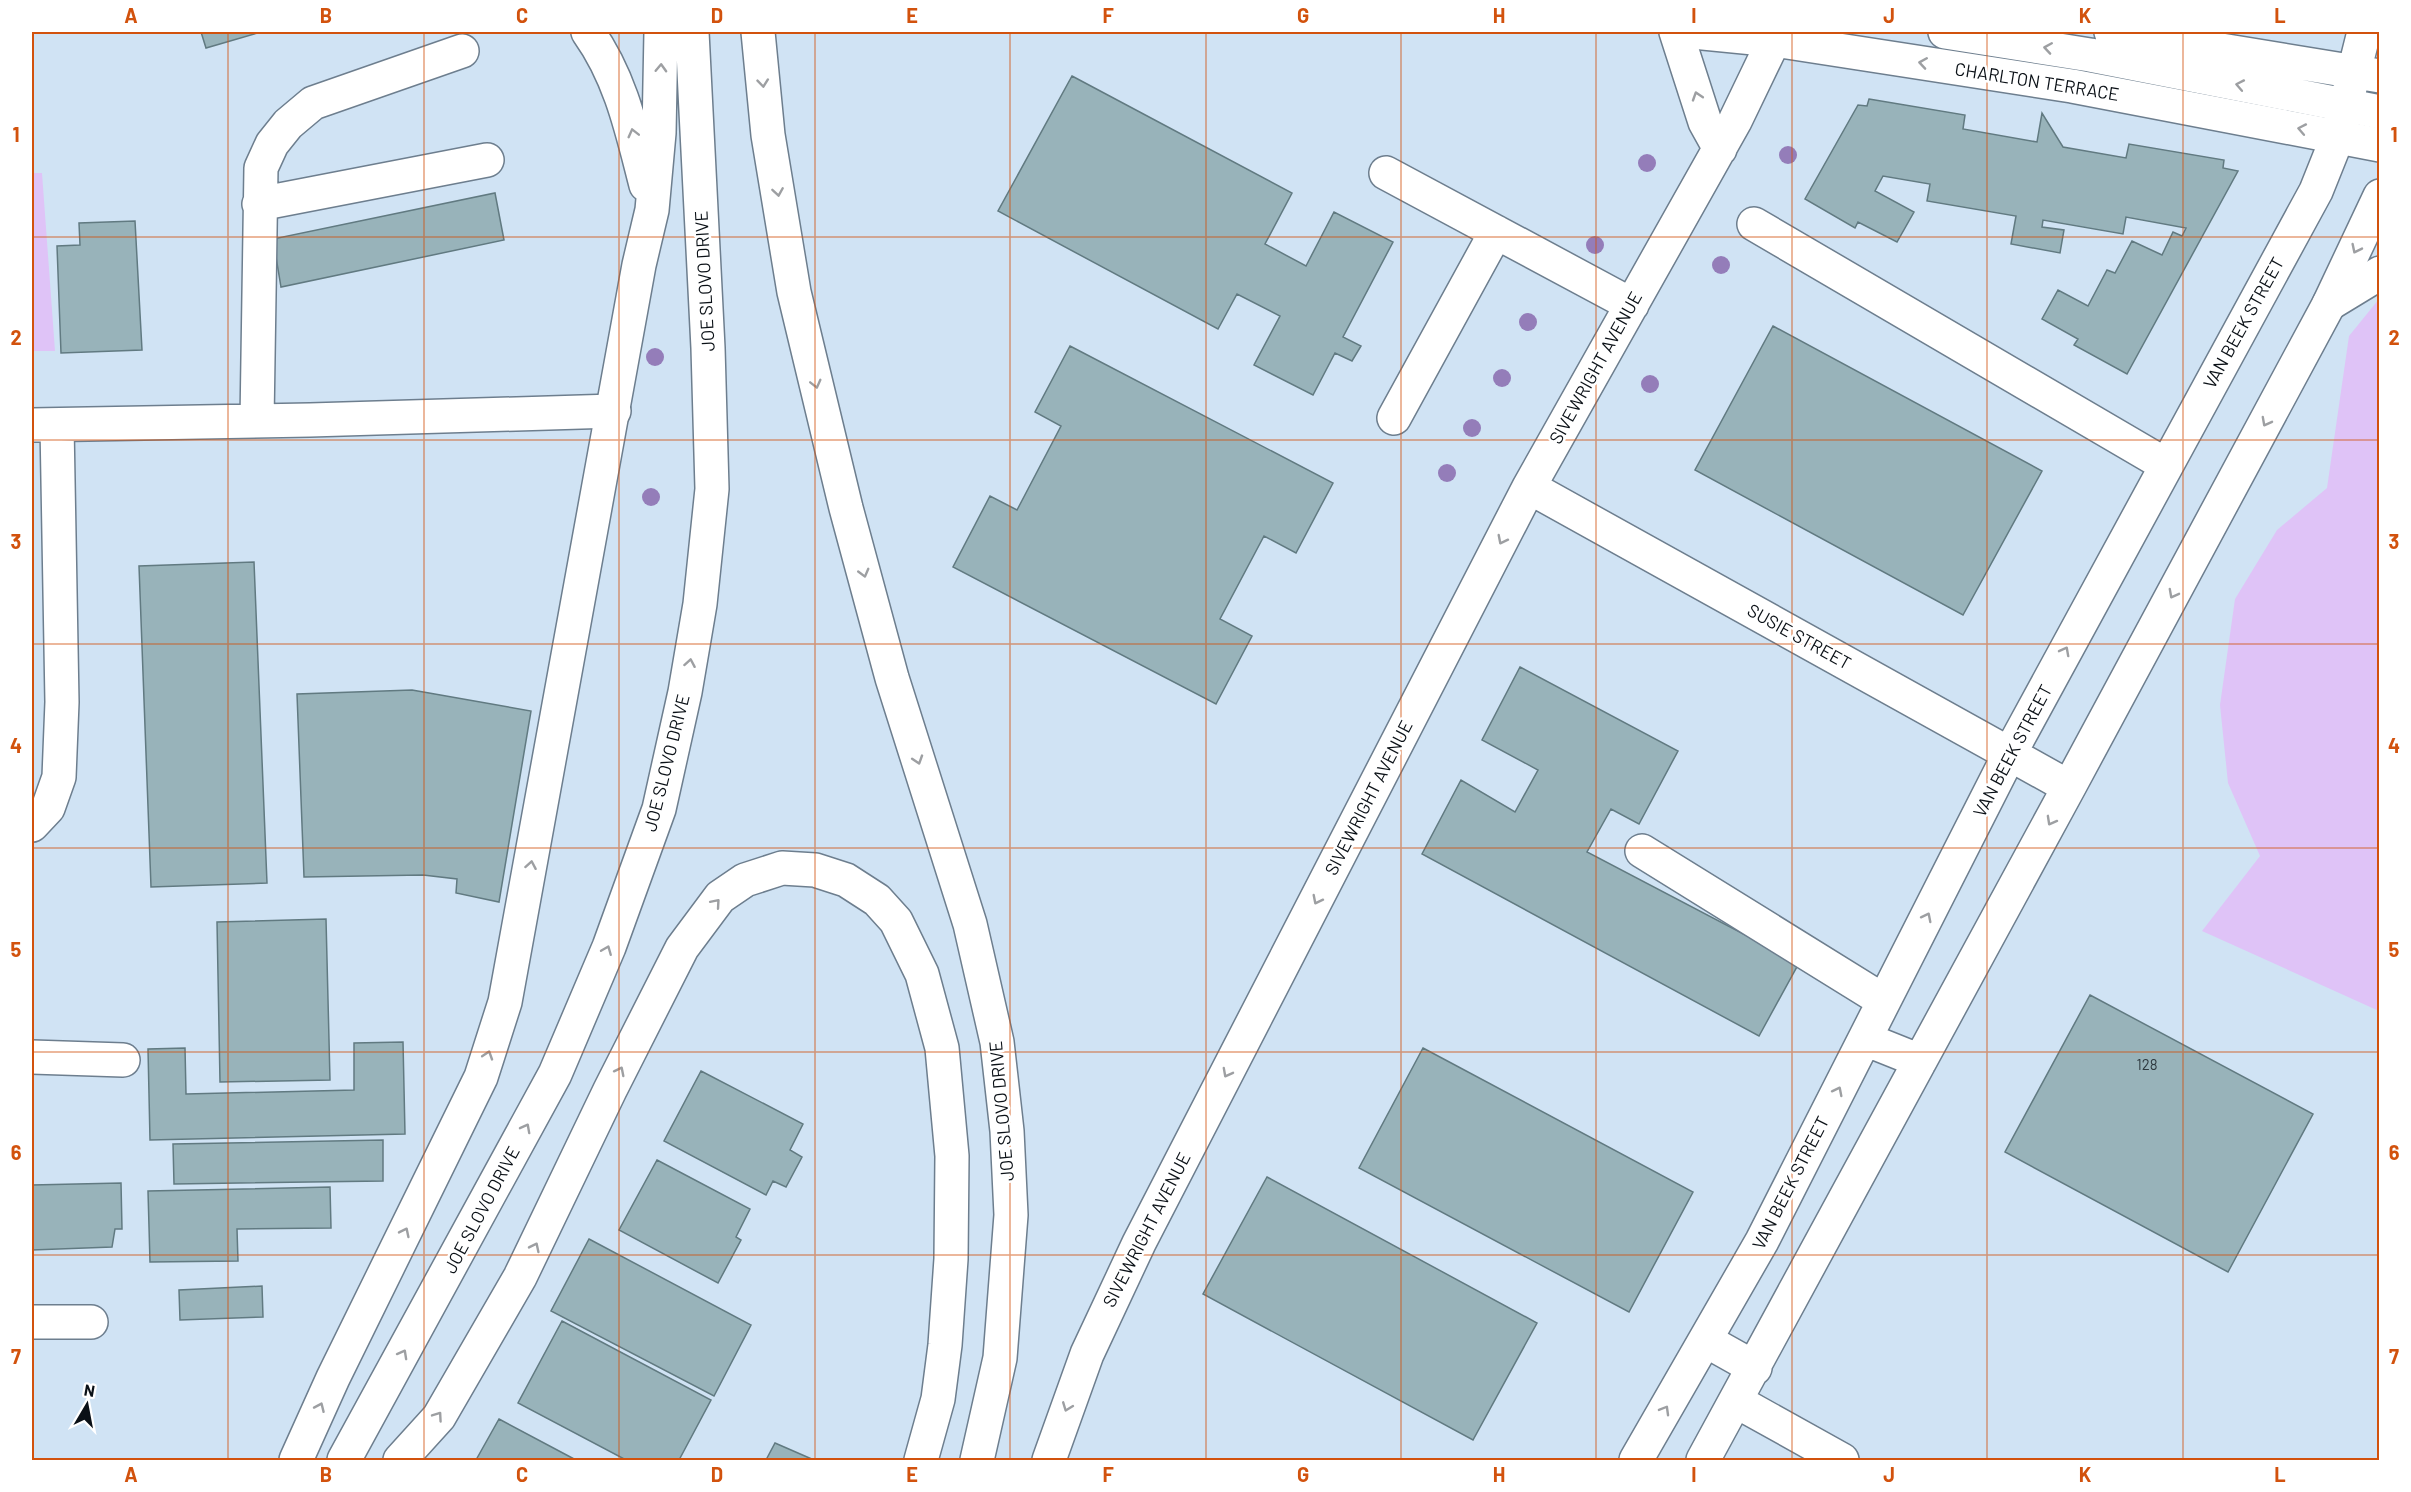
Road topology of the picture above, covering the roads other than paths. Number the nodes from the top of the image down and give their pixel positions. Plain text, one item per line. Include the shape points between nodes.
1 (588, 32) edge
2 (661, 32) edge
3 (692, 32) edge
4 (758, 32) edge
5 (1676, 32) edge
6 (1693, 32) edge
7 (1946, 32) edge
8 (2111, 32) edge
9 (2364, 32) edge
10 (1774, 40) junction
11 (462, 51) dead end
12 (2367, 74) edge
13 (2379, 112) edge
14 (2341, 121) junction
15 (2379, 145) edge
16 (1720, 149) junction
17 (487, 160) dead end
18 (1386, 173) dead end
19 (2379, 196) edge
20 (259, 204) junction
21 (652, 210) junction
22 (1754, 224) dead end
23 (1496, 232) junction
24 (2379, 273) edge
25 (2329, 304) junction
26 (1632, 305) junction
27 (614, 411) junction
28 (1394, 418) dead end
29 (257, 422) junction
30 (44, 425) edge
31 (2166, 465) junction
32 (1529, 488) junction
33 (2010, 753) junction
34 (2069, 788) junction
35 (32, 825) edge
36 (1641, 851) dead end
37 (1884, 1001) junction
38 (1865, 1039) junction
39 (32, 1057) edge
40 (123, 1060) dead end
41 (1920, 1061) junction
42 (32, 1322) edge
43 (91, 1322) dead end
44 (1705, 1340) junction
45 (1755, 1368) junction
46 (1736, 1401) junction
47 (296, 1461) edge
48 (344, 1461) edge
49 (400, 1461) edge
50 (921, 1461) edge
51 (977, 1461) edge
52 (1049, 1461) edge
53 (1636, 1461) edge
54 (1703, 1461) edge
55 (1842, 1461) edge

21 -> 1 main road via 627,109 616,80
21 -> 2 main road via 659,133
48 -> 3 main road, JOE SLOVO DRIVE via 555,1074 609,947 659,809 700,604 712,489
4 -> 51 main road, JOE SLOVO DRIVE via 768,135 794,292 892,678 970,924 997,1042 1011,1215 1000,1358
16 -> 5 main road via 1705,122
6 - 10 main road, CHARLTON TERRACE
14 -> 7 main road via 2090,55
8 - 12 main road
9 - 12 main road, VAN BEEK STREET
14 -> 10 main road, CHARLTON TERRACE via 2072,86
10 - 16 main road, SIVEWRIGHT AVENUE
11 - 20 main road via 313,103 272,144 261,168
12 - 14 main road, VAN BEEK STREET
13 - 14 main road
14 - 15 main road, CHARLTON TERRACE
14 - 31 main road, VAN BEEK STREET via 2316,191
16 - 26 main road, SIVEWRIGHT AVENUE
17 - 20 main road
18 - 23 main road
19 -> 25 main road
20 - 29 main road
21 - 27 main road
22 - 31 main road
23 - 26 main road
23 - 28 main road
24 - 25 main road
25 -> 34 main road
26 - 32 main road, SIVEWRIGHT AVENUE
27 - 29 main road
47 -> 27 main road via 481,1077 505,1002
29 - 30 main road
30 - 35 main road via 62,702 59,777 48,808
33 -> 31 main road, VAN BEEK STREET
32 - 33 main road, SUSIE STREET
32 -> 52 main road, SIVEWRIGHT AVENUE via 1138,1243 1087,1354
33 - 34 main road, SUSIE STREET
37 -> 33 main road, VAN BEEK STREET
34 -> 41 main road
36 - 37 main road
37 - 38 main road, VAN BEEK STREET
38 - 41 main road
44 -> 38 main road, VAN BEEK STREET via 1762,1241
39 - 40 main road
41 - 45 main road
42 - 43 main road
44 - 45 main road
53 -> 44 main road, VAN BEEK STREET
45 - 46 main road
46 - 54 main road
46 - 55 main road
49 -> 50 main road via 439,1417 520,1277 682,948 720,897 745,880 782,868 815,870 846,880 877,900 896,921 922,974 942,1048 952,1156 951,1259 938,1398

